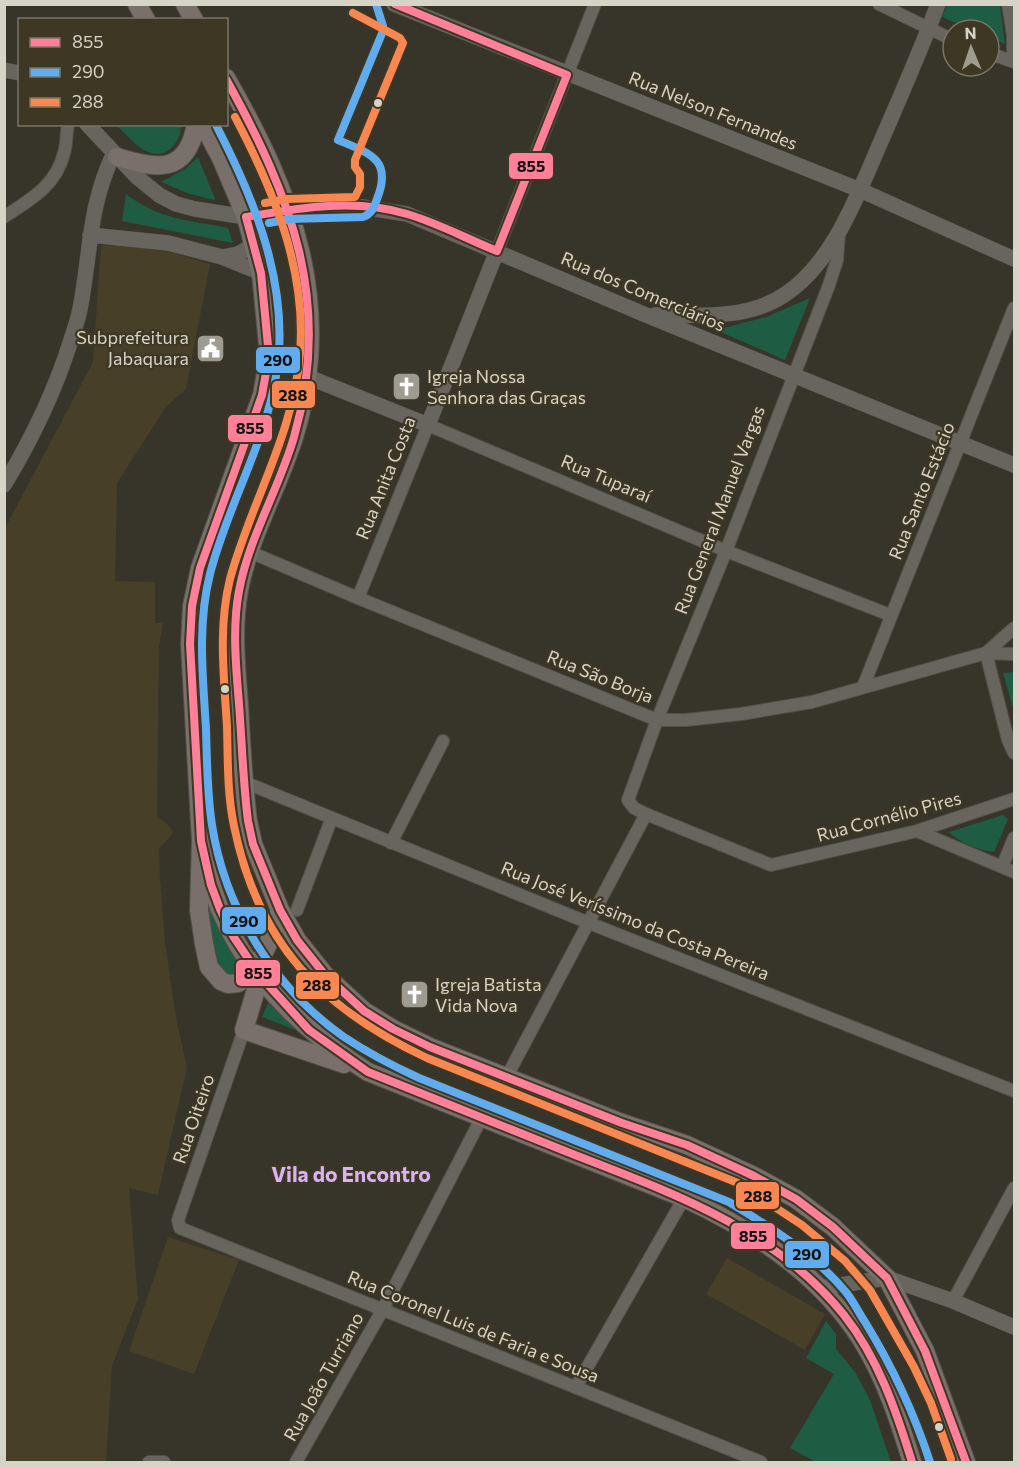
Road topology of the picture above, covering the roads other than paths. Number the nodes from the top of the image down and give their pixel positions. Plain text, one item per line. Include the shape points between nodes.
1 (137, 4) edge
2 (185, 4) edge
3 (394, 4) edge
4 (596, 4) edge
5 (879, 4) edge
6 (938, 4) edge
7 (1008, 4) edge
8 (145, 18) edge
9 (193, 18) edge
10 (929, 29) junction
11 (941, 34) edge
12 (1014, 62) edge
13 (567, 75) junction
14 (228, 81) edge
15 (68, 126) edge
16 (89, 126) edge
17 (196, 126) edge
18 (205, 126) edge
19 (116, 155) junction
20 (860, 190) junction
21 (289, 209) junction
22 (4, 217) edge
23 (246, 217) junction
24 (839, 232) junction
25 (90, 235) junction
26 (254, 245) junction
27 (497, 251) junction
28 (222, 257) junction
29 (1014, 259) edge
30 (261, 273) junction
31 (1014, 308) edge
32 (646, 315) junction
33 (794, 375) junction
34 (308, 377) junction
35 (428, 425) junction
36 (962, 444) junction
37 (1014, 465) edge
38 (4, 485) edge
39 (726, 551) junction
40 (250, 552) junction
41 (358, 598) junction
42 (891, 615) junction
43 (1014, 628) edge
44 (986, 653) junction
45 (1014, 654) edge
46 (863, 687) junction
47 (657, 720) junction
48 (444, 741) dead end
49 (1014, 753) edge
50 (244, 782) junction
51 (1014, 799) edge
52 (646, 814) junction
53 (331, 819) junction
54 (917, 831) junction
55 (1014, 838) edge
56 (201, 841) junction
57 (391, 843) junction
58 (1002, 867) junction
59 (1014, 872) edge
60 (288, 910) junction
61 (589, 923) junction
62 (257, 973) junction
63 (244, 1030) junction
64 (368, 1072) junction
65 (506, 1078) junction
66 (1014, 1091) edge
67 (482, 1117) junction
68 (1014, 1188) edge
69 (684, 1198) junction
70 (178, 1220) joint
71 (887, 1278) junction
72 (820, 1288) junction
73 (953, 1301) junction
74 (383, 1309) junction
75 (1014, 1327) edge
76 (576, 1387) junction
77 (149, 1462) edge
78 (164, 1462) edge
79 (296, 1462) edge
80 (761, 1462) edge
81 (912, 1462) edge
82 (966, 1462) edge

1 - 8 main road
2 - 9 main road
3 - 13 street, Rua Nelson Fernandes
4 - 13 street, Rua Anita Costa
5 - 10 street
6 - 10 street
7 - 12 street
10 - 11 street
10 - 20 street
13 - 20 street, Rua Nelson Fernandes
13 - 27 street, Rua Anita Costa
14 - 21 main road via 257,132
15 - 22 street via 64,156 52,181
16 - 19 street, Rua dos Comerciários
17 - 19 main road via 192,142 173,163 153,166
18 - 23 main road
19 - 23 street, Rua dos Comerciários via 159,195 176,204
19 - 25 street via 100,186
20 - 24 street
20 - 29 street, Rua Nelson Fernandes
21 - 23 street, Rua dos Comerciários
21 - 27 street, Rua dos Comerciários via 362,207 407,214
21 - 34 main road via 310,315
23 - 26 main road
24 - 32 street via 802,281 762,306 723,314
24 - 33 street, Rua General Manuel Vargas via 837,260
25 - 28 street via 168,243
25 - 38 street via 80,311 53,392
26 - 28 street
26 - 30 main road
27 - 32 street, Rua dos Comerciários
27 - 35 street, Rua Anita Costa
28 - 30 street
30 - 56 main road via 268,356 262,395 200,568 192,606 190,644
31 - 36 street, Rua Santo Estácio
32 - 33 street, Rua dos Comerciários
33 - 36 street, Rua dos Comerciários
33 - 39 street, Rua General Manuel Vargas
34 - 35 street, Rua Tuparaí
34 - 40 main road via 294,438
35 - 39 street, Rua Tuparaí
35 - 41 street, Rua Anita Costa
36 - 37 street, Rua dos Comerciários
36 - 42 street, Rua Santo Estácio
39 - 42 street, Rua Tuparaí
39 - 47 street, Rua General Manuel Vargas
40 - 41 street, Rua São Borja
40 - 50 main road via 235,620
41 - 47 street, Rua São Borja
42 - 46 street, Rua Santo Estácio
43 - 44 street, Rua São Borja
44 - 45 street
44 - 46 street, Rua São Borja
44 - 49 street
46 - 47 street, Rua São Borja via 812,702 741,714
47 - 52 street, Rua General Manuel Vargas via 628,800
48 - 57 street
50 - 53 street, Rua José Veríssimo da Costa Pereira
50 - 60 main road via 253,844
51 - 54 street, Rua Cornélio Pires
52 - 54 street, Rua Cornélio Pires via 771,865
52 - 61 street
53 - 57 street, Rua José Veríssimo da Costa Pereira
53 - 60 street
54 - 58 street
55 - 58 street
56 - 62 main road via 220,909
56 - 62 main road via 200,910 209,967 228,984
57 - 61 street, Rua José Veríssimo da Costa Pereira
58 - 59 street
60 - 62 main road
60 - 65 main road via 297,940 341,991 364,1011 430,1047
61 - 65 street
61 - 66 street, Rua José Veríssimo da Costa Pereira
62 - 63 main road
62 - 64 main road via 309,1030
63 - 64 main road
63 - 70 street, Rua Oiteiro
64 - 67 main road
65 - 71 main road via 687,1145 754,1176 796,1199 833,1227
67 - 69 main road
67 - 74 street, Rua João Turriano
68 - 73 street
69 - 72 main road via 767,1242
69 - 76 street
70 - 74 street, Rua Coronel Luis de Faria e Sousa via 184,1231
71 - 72 street
71 - 73 street
71 - 82 main road via 925,1352
72 - 81 main road via 861,1339 876,1365
73 - 75 street
74 - 76 street, Rua Coronel Luis de Faria e Sousa
74 - 79 street, Rua João Turriano
76 - 80 street, Rua Coronel Luis de Faria e Sousa
77 - 78 street

